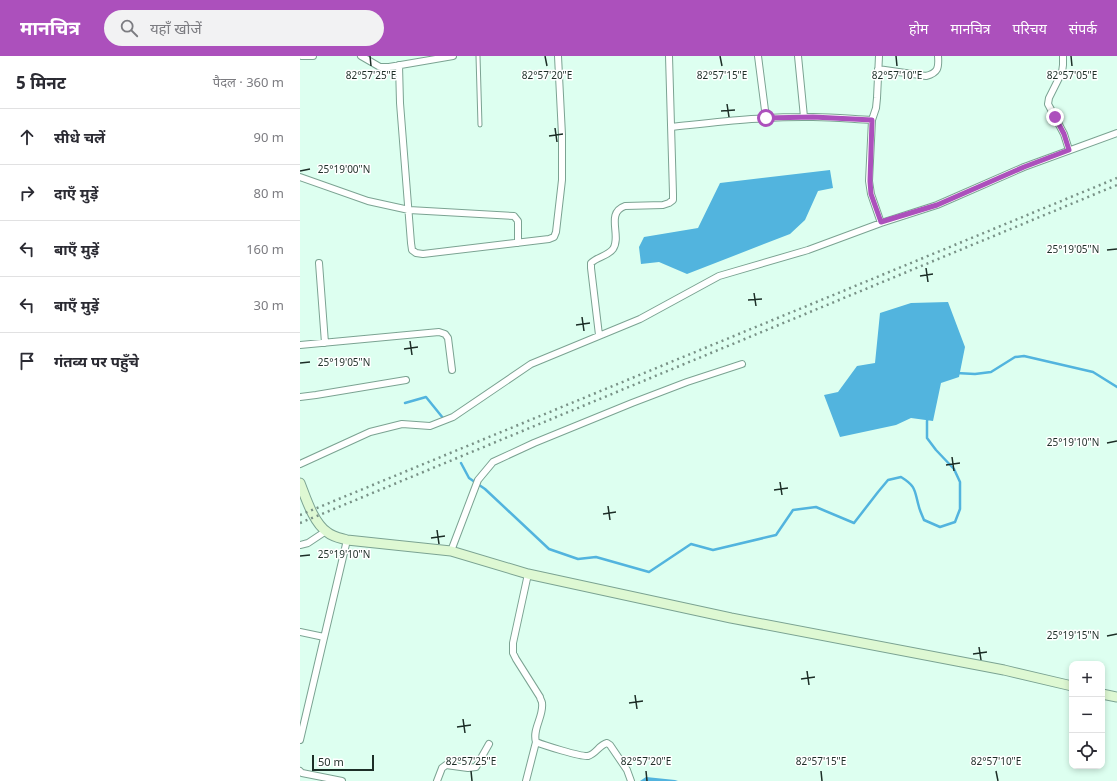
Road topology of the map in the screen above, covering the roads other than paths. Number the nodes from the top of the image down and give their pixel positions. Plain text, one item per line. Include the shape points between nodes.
1 (302, 56) edge
2 (313, 56) edge
3 (360, 56) edge
4 (453, 56) edge
5 (478, 56) edge
6 (558, 56) edge
7 (669, 56) edge
8 (758, 56) edge
9 (798, 56) edge
10 (879, 56) edge
11 (938, 56) edge
12 (1063, 56) edge
13 (399, 65) junction
14 (878, 69) junction
15 (804, 117) junction
16 (766, 118) junction
17 (872, 120) junction
18 (480, 125) dead end
19 (672, 128) junction
20 (1117, 133) edge
21 (1069, 150) junction
22 (300, 177) edge
23 (409, 210) junction
24 (881, 222) junction
25 (518, 243) junction
26 (319, 263) dead end
27 (599, 335) junction
28 (325, 343) junction
29 (300, 346) edge
30 (742, 364) dead end
31 (452, 370) dead end
32 (406, 380) dead end
33 (300, 397) edge
34 (300, 464) edge
35 (300, 483) edge
36 (326, 531) junction
37 (347, 540) junction
38 (300, 545) edge
39 (451, 551) junction
40 (528, 574) junction
41 (300, 632) edge
42 (324, 637) junction
43 (1069, 685) edge
44 (1105, 695) edge
45 (1117, 697) edge
46 (300, 740) edge
47 (536, 742) junction
48 (489, 744) dead end
49 (300, 772) edge
50 (342, 781) edge
51 (437, 781) edge
52 (526, 781) edge
53 (631, 781) edge

1 - 2 street
3 - 13 street via 380,67
4 - 13 street
5 - 18 lane
6 - 25 street via 562,180 556,232 554,237 549,239
7 - 19 street
8 - 16 street
9 - 15 street
10 - 14 street
11 - 14 street via 936,70 926,76
12 - 21 street via 1062,72 1048,104 1064,134
13 - 23 street
14 - 17 street via 876,108
15 - 16 street
15 - 17 street
16 - 19 street
17 - 24 street via 871,194
19 - 27 street via 673,200 663,205 620,208 615,216 616,243 613,249 591,263
20 - 21 street
21 - 24 street via 937,205
22 - 23 street via 368,201
23 - 25 street via 514,216 518,221
23 - 25 street via 412,250 416,253
24 - 27 street via 812,249 719,276 640,319
26 - 28 street
27 - 34 street via 531,364 453,417 430,426 402,424 370,432
28 - 29 street
28 - 31 street via 439,332 446,334 448,338
30 - 39 street via 680,384 493,462 478,480
32 - 33 street
35 - 36 street via 314,517
36 - 37 street
36 - 38 street via 308,543
37 - 39 street
37 - 42 street
39 - 40 street
40 - 43 street via 731,618 1004,670
40 - 47 street via 513,653 542,704 535,734
41 - 42 street
42 - 46 street
44 - 45 street
47 - 52 street
47 - 53 street via 588,756 607,743 627,770
48 - 51 street via 476,767 446,765 442,768
49 - 50 street

